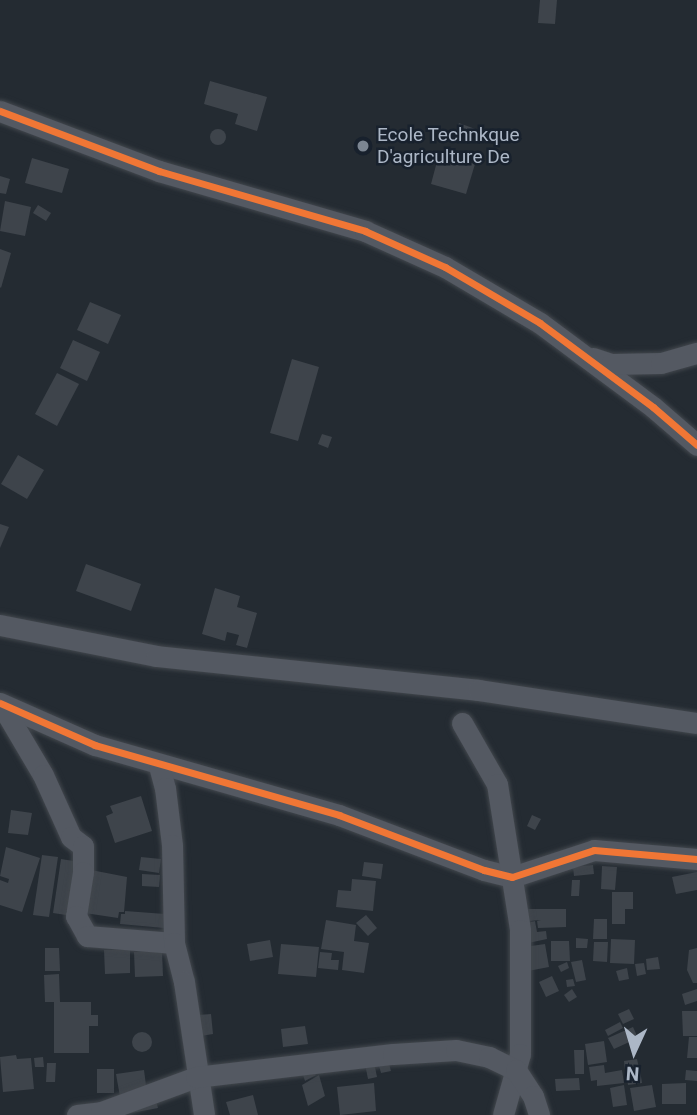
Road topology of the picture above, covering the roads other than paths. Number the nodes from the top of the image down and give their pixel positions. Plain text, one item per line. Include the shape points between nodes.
1 (0, 111) edge
2 (697, 353) edge
3 (581, 354) junction
4 (661, 363) junction
5 (697, 367) edge
6 (697, 445) edge
7 (0, 625) edge
8 (1, 703) edge
9 (462, 723) dead end
10 (697, 723) edge
11 (159, 766) junction
12 (697, 859) edge
13 (512, 877) junction
14 (174, 943) junction
15 (516, 1070) junction
16 (196, 1077) junction
17 (77, 1115) edge
18 (204, 1115) edge
19 (503, 1115) edge
20 (539, 1115) edge

1 - 3 street via 159,171 365,231 445,267 540,323
2 - 4 street
3 - 4 street via 611,364
3 - 6 street
4 - 5 street
7 - 10 street via 156,656 478,690
8 - 11 street via 95,745
8 - 14 street via 43,775 71,837 83,846 76,916 87,936
9 - 13 street via 497,784
11 - 13 street via 339,816
11 - 14 street via 172,845
12 - 13 street via 594,850
13 - 15 street via 520,930 520,1054
14 - 16 street via 184,982
15 - 16 street via 489,1057 456,1050
15 - 19 street
15 - 20 street
16 - 17 street via 101,1112
16 - 18 street

